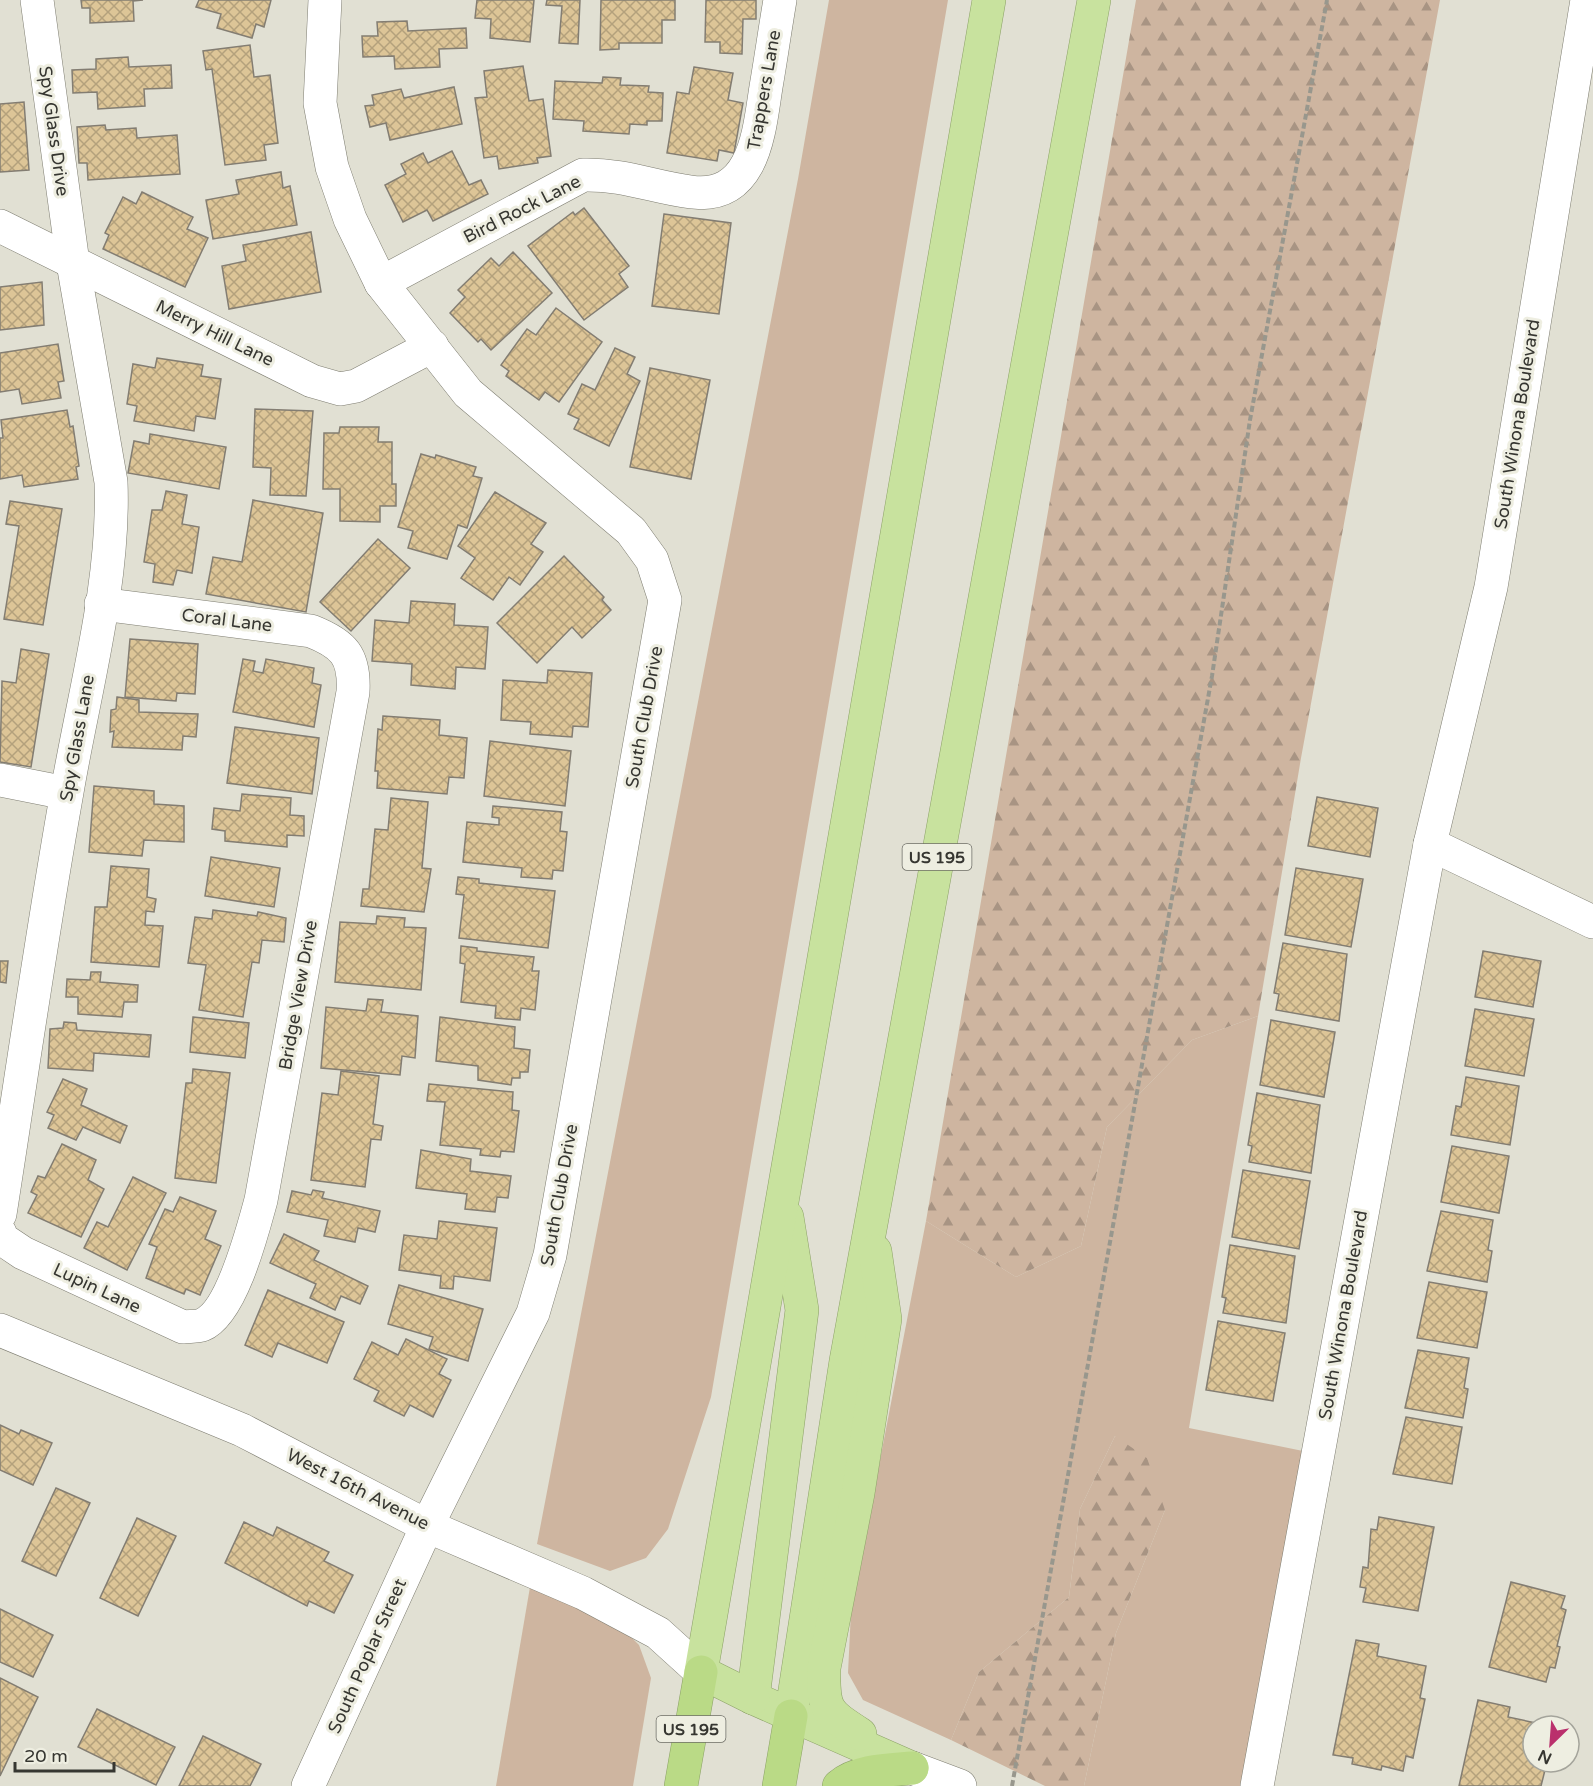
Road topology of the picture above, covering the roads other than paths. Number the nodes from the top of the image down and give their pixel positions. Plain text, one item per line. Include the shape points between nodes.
1 (37, 0) edge
2 (325, 0) edge
3 (780, 0) edge
4 (989, 0) edge
5 (1095, 0) edge
6 (1587, 0) edge
7 (1584, 74) edge
8 (740, 176) joint
9 (0, 226) edge
10 (73, 262) junction
11 (381, 284) junction
12 (432, 346) junction
13 (101, 604) junction
14 (347, 652) joint
15 (0, 780) edge
16 (66, 793) junction
17 (1430, 844) junction
18 (1593, 922) edge
19 (783, 1198) junction
20 (0, 1214) edge
21 (871, 1224) junction
22 (0, 1233) edge
23 (202, 1325) joint
24 (0, 1330) edge
25 (427, 1526) junction
26 (701, 1672) junction
27 (753, 1698) junction
28 (791, 1716) junction
29 (912, 1768) junction
30 (308, 1786) edge
31 (681, 1786) edge
32 (779, 1786) edge
33 (839, 1786) edge
34 (960, 1786) edge
35 (1257, 1786) edge

1 - 10 street, Spy Glass Drive
2 - 11 street, South Club Drive via 320,103 332,167 350,219
3 - 8 street, Trappers Lane via 756,148
4 - 19 highway, US 195
5 - 21 highway, US 195
6 - 7 street, South Winona Boulevard
7 - 17 street, South Winona Boulevard via 1491,587
8 - 11 street, Bird Rock Lane via 714,191 693,192 612,174 583,175
9 - 10 street, Merry Hill Lane
10 - 12 street, Merry Hill Lane via 312,381 340,389 356,386
10 - 13 street, Spy Glass Lane via 111,482 112,518
11 - 12 street, South Club Drive
12 - 25 street, South Club Drive via 468,393 631,531 652,560 665,600 550,1255 533,1313
13 - 14 street, Coral Lane via 311,631
13 - 16 street, Spy Glass Lane
14 - 23 street, Bridge View Drive via 354,673 353,692 261,1200 224,1304
15 - 16 street
16 - 20 street, Spy Glass Lane
17 - 18 street
17 - 35 street, South Winona Boulevard
19 - 26 highway, US 195
19 - 27 highway via 802,1310
21 - 28 highway, US 195
21 - 29 highway via 885,1319 858,1493 824,1668 823,1698 834,1718
22 - 23 street, Lupin Lane via 2,1239 23,1253 166,1321 183,1327
24 - 25 street, West 16th Avenue via 242,1430
25 - 26 street, West 16th Avenue via 583,1593 649,1628
25 - 30 street, South Poplar Street
26 - 27 highway
26 - 31 highway, US 195
27 - 28 highway
28 - 29 highway
28 - 32 highway, US 195
29 - 33 highway via 879,1770
29 - 34 street

